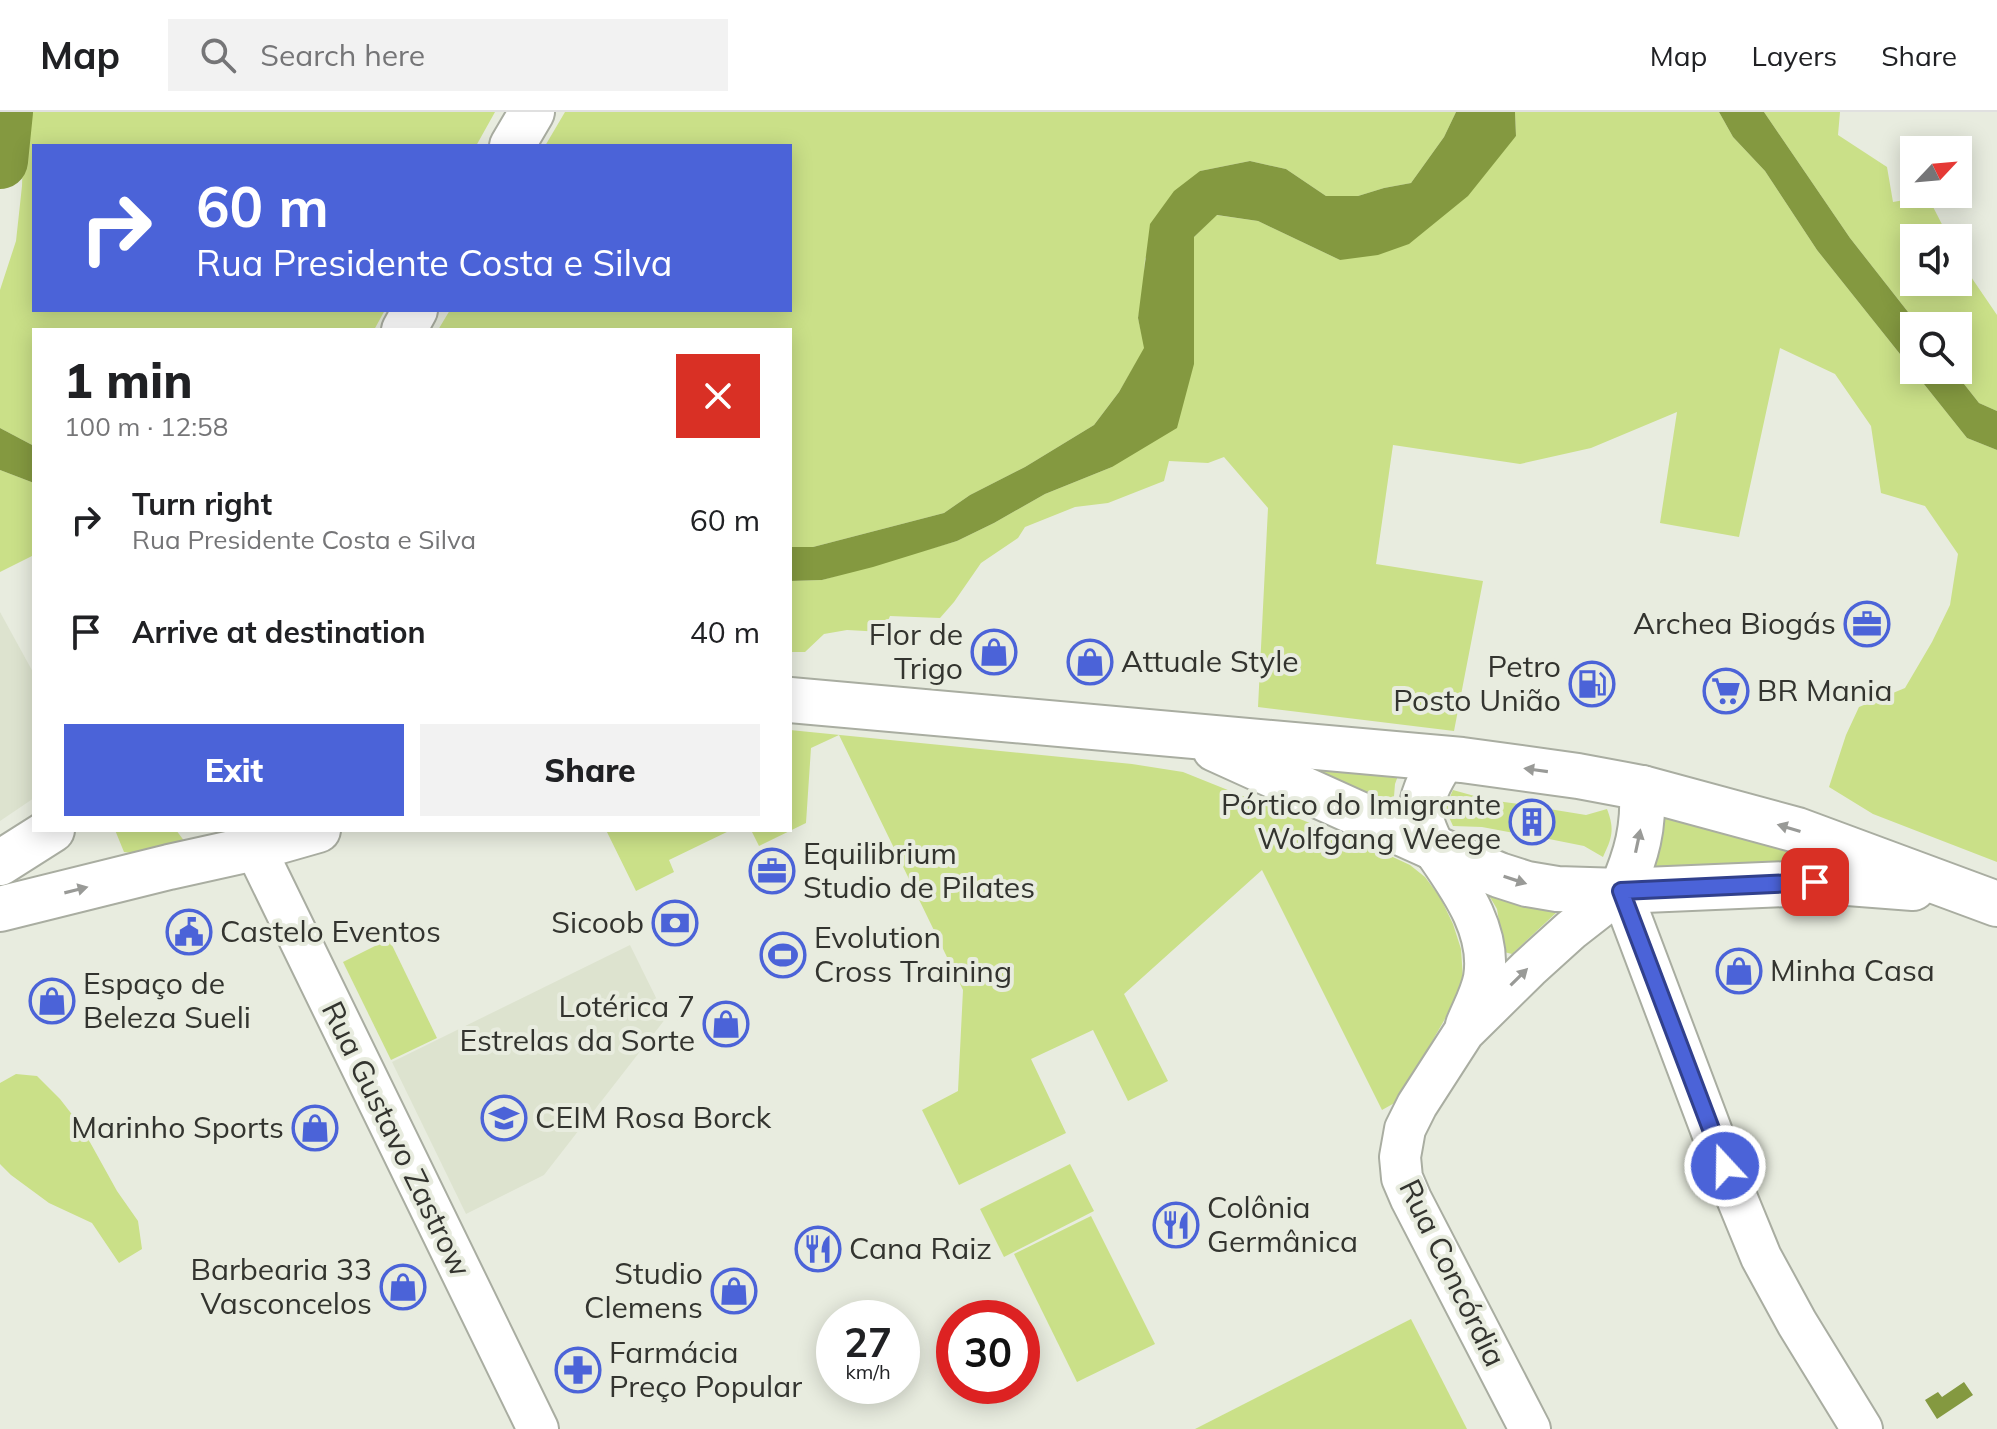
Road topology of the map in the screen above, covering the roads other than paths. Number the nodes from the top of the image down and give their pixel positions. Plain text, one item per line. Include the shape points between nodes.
1 (532, 112) edge
2 (513, 144) edge
3 (792, 700) edge
4 (1187, 737) junction
5 (1443, 759) junction
6 (1642, 788) junction
7 (49, 832) edge
8 (206, 832) edge
9 (311, 832) edge
10 (1432, 847) junction
11 (255, 848) junction
12 (0, 863) edge
13 (1621, 891) junction
14 (1982, 898) edge
15 (0, 909) edge
16 (1464, 1032) junction
17 (538, 1429) edge
18 (1530, 1429) edge
19 (1862, 1429) edge

1 - 2 main road
3 - 4 main road
4 - 5 main road
4 - 10 main road
6 -> 5 main road
5 - 10 main road via 1423,799 1422,822
13 -> 6 main road via 1642,826
14 -> 6 main road via 1797,830
7 - 12 main road
8 - 11 main road
9 - 11 main road
10 -> 13 main road via 1527,884
10 - 16 street, Rua Concórdia via 1464,893 1485,953 1484,979
15 -> 11 main road
11 - 17 street, Rua Gustavo Zastrow
13 - 14 main road via 1835,882
16 -> 13 street, Rua Concórdia via 1539,958
13 - 19 street via 1761,1257
16 - 18 street, Rua Concórdia via 1405,1129 1402,1178

